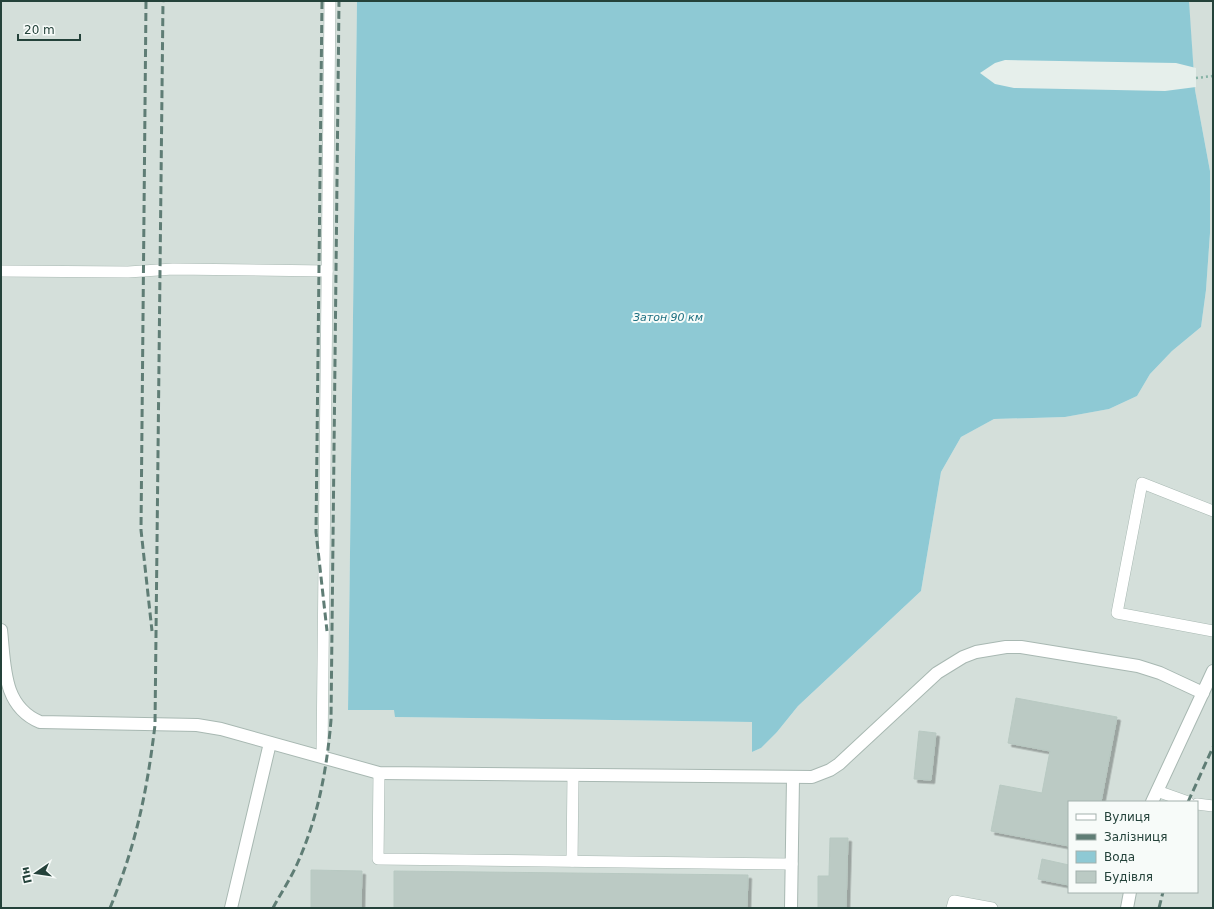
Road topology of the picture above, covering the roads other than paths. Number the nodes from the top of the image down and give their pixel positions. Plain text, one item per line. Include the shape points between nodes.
1 (330, 1) edge
2 (1, 271) edge
3 (327, 271) junction
4 (1213, 510) edge
5 (1, 630) edge
6 (1213, 632) edge
7 (1213, 671) edge
8 (1203, 693) junction
9 (270, 743) junction
10 (322, 757) junction
11 (379, 772) junction
12 (573, 775) junction
13 (793, 778) junction
14 (1155, 796) edge
15 (1182, 801) edge
16 (1198, 804) edge
17 (1213, 806) edge
18 (572, 861) junction
19 (792, 864) junction
20 (1130, 893) edge
21 (231, 908) edge
22 (791, 908) edge
23 (952, 908) edge
24 (992, 908) edge
25 (1126, 908) edge

1 - 3 lane
2 - 3 lane
3 - 10 lane
4 - 6 lane via 1142,483 1117,613
5 - 9 street via 12,699 20,710 34,720 52,724 197,725
7 - 8 street
8 - 13 street via 1138,666 1021,647 991,648 962,657 937,673 830,770 812,777
8 - 14 street
9 - 10 street
9 - 21 street
10 - 11 street
11 - 12 street
11 - 18 lane via 378,859
12 - 13 street
12 - 18 lane
13 - 19 street
14 - 15 lane
16 - 17 lane
18 - 19 lane
19 - 22 street
20 - 25 street
23 - 24 lane via 954,901

